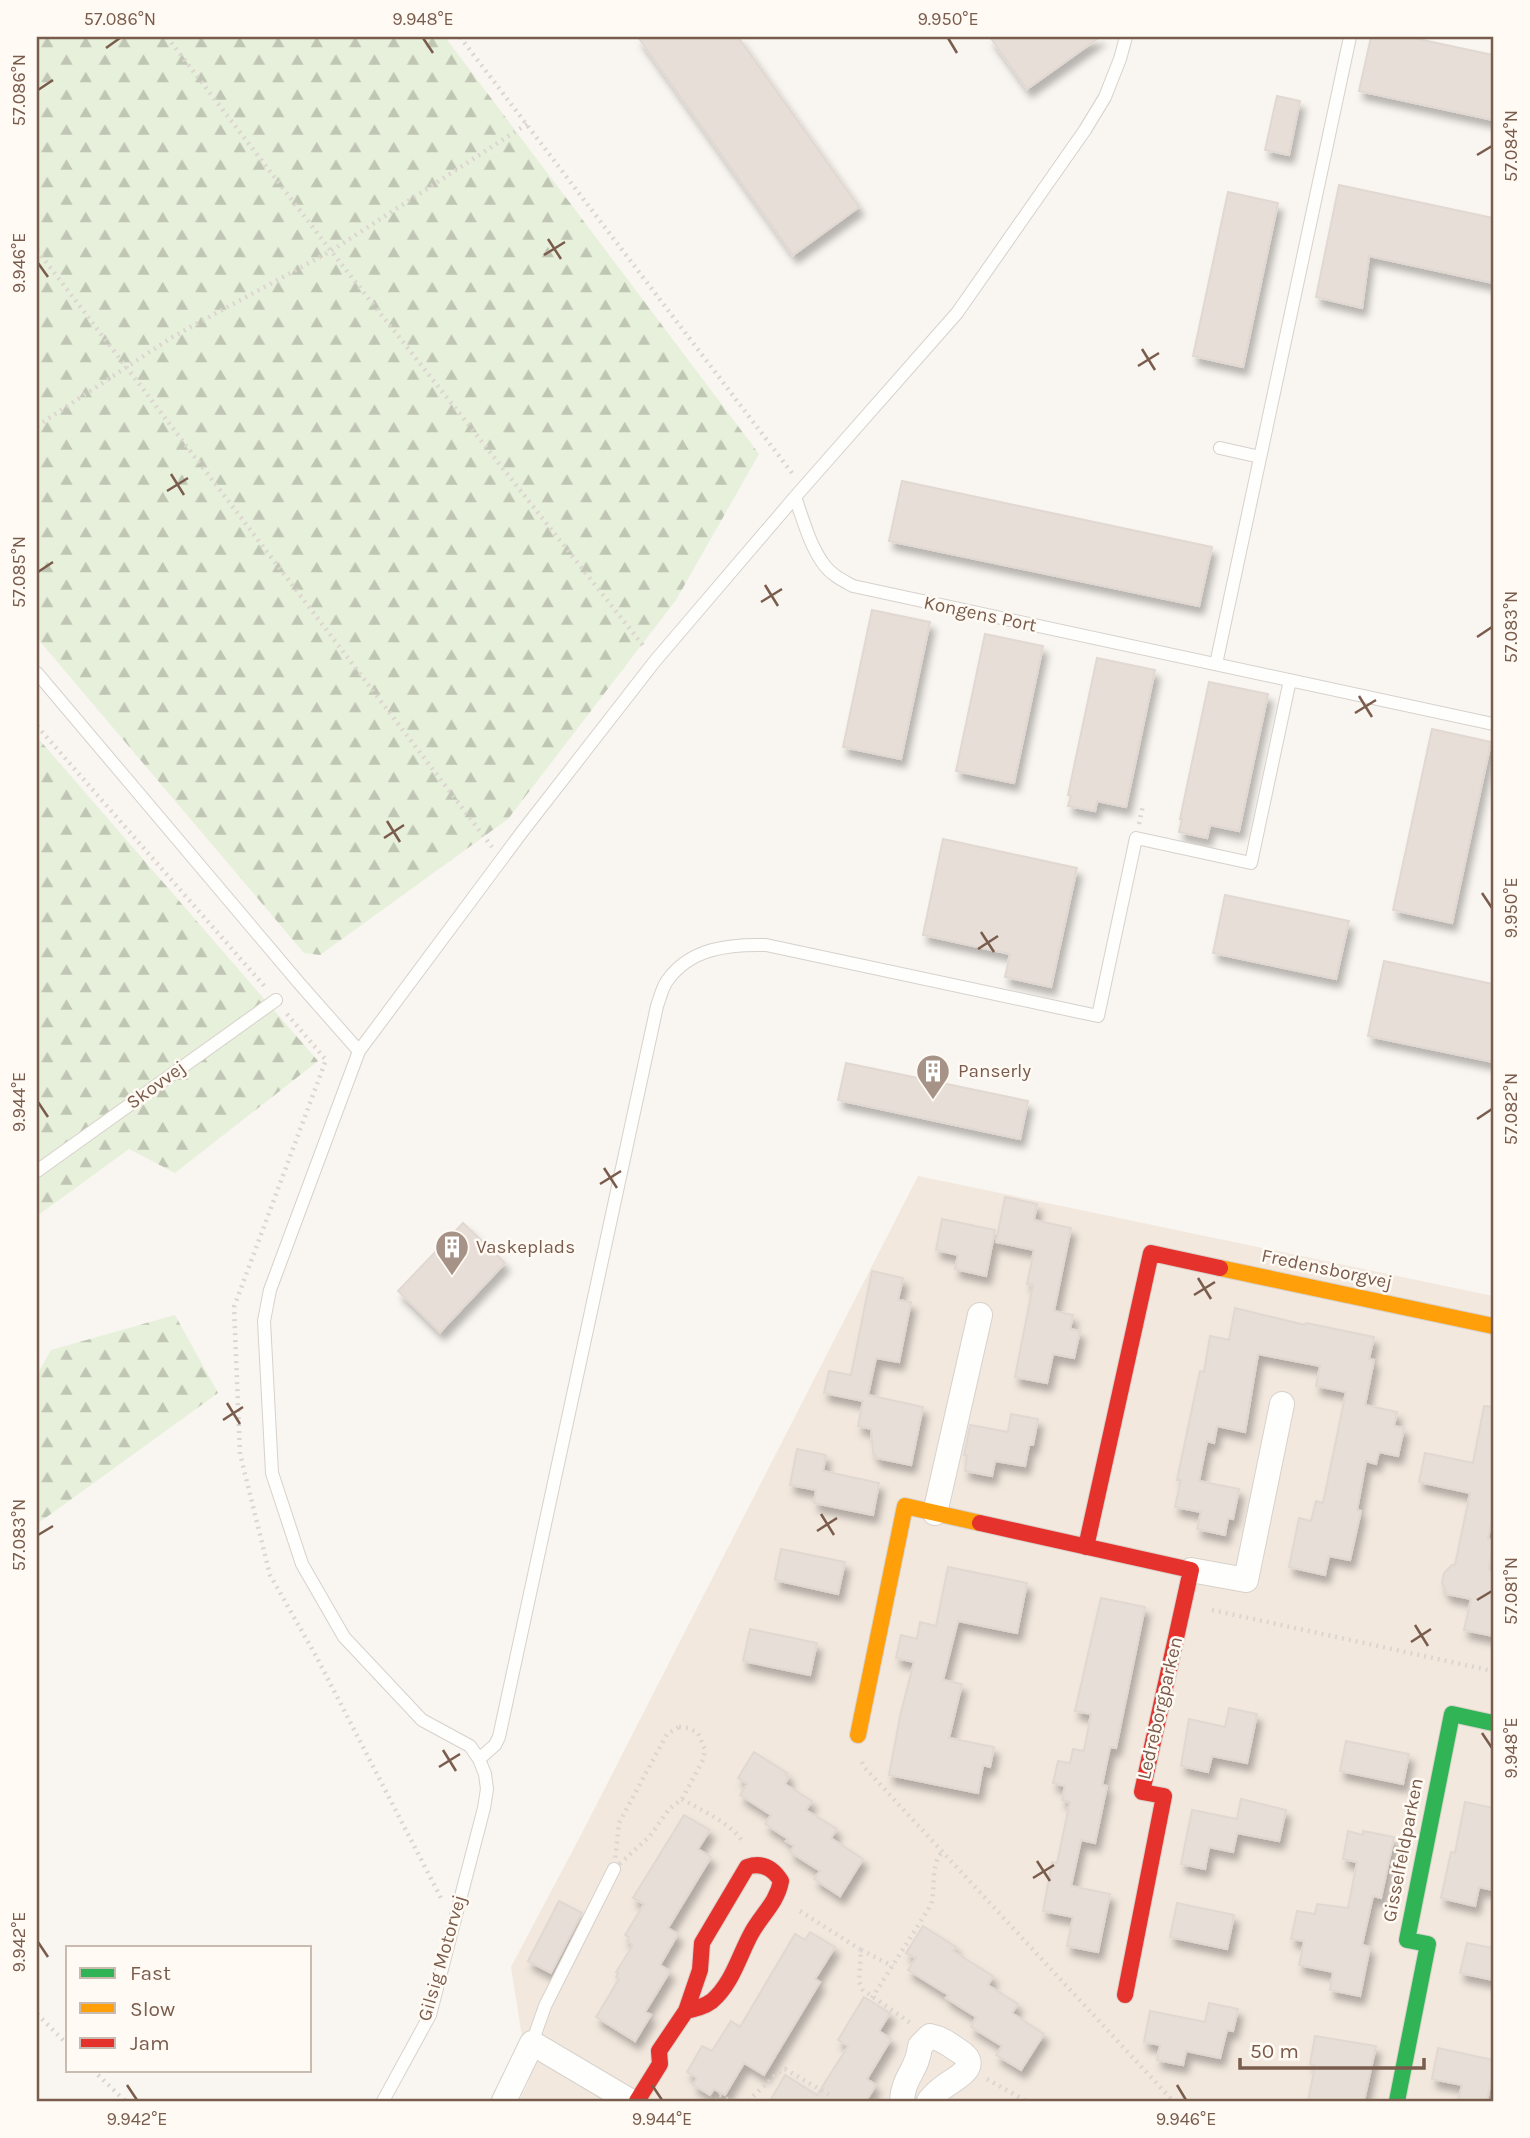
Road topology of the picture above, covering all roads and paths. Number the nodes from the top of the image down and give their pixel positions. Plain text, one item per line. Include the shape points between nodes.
1 (167, 37) edge
2 (460, 37) edge
3 (1126, 37) edge
4 (1350, 37) edge
5 (527, 124) junction
6 (37, 250) edge
7 (331, 251) junction
8 (127, 368) junction
9 (37, 426) edge
10 (1220, 448) dead end
11 (1260, 457) junction
12 (795, 497) junction
13 (655, 661) junction
14 (1216, 664) junction
15 (37, 673) edge
16 (1290, 680) junction
17 (1493, 724) edge
18 (495, 851) dead end
19 (276, 1000) dead end
20 (359, 1051) junction
21 (37, 1171) edge
22 (980, 1315) dead end
23 (1493, 1326) edge
24 (1282, 1404) dead end
25 (935, 1513) junction
26 (1086, 1546) junction
27 (1191, 1570) junction
28 (1184, 1604) junction
29 (1493, 1671) edge
30 (1493, 1723) edge
31 (858, 1735) joint
32 (479, 1759) junction
33 (682, 1799) junction
34 (942, 1852) junction
35 (754, 1863) junction
36 (614, 1870) junction
37 (777, 1897) junction
38 (861, 1950) junction
39 (893, 1966) junction
40 (1125, 1995) dead end
41 (872, 1998) junction
42 (686, 2011) junction
43 (37, 2014) edge
44 (930, 2036) junction
45 (66, 2043) edge
46 (532, 2043) junction
47 (967, 2067) junction
48 (95, 2072) edge
49 (831, 2096) dead end
50 (125, 2101) edge
51 (383, 2101) edge
52 (504, 2101) edge
53 (630, 2101) edge
54 (637, 2101) edge
55 (716, 2101) edge
56 (730, 2101) edge
57 (748, 2101) edge
58 (902, 2101) edge
59 (929, 2101) edge
60 (1026, 2101) edge
61 (1172, 2101) edge
62 (1397, 2101) edge

1 - 7 path
2 - 5 path
3 - 12 lane via 1105,97 1086,130 957,313
4 - 11 lane
5 - 7 path
5 - 12 path via 793,475
6 - 8 path
7 - 8 path via 174,336
7 - 13 path
8 - 9 path
8 - 18 path
10 - 11 lane
11 - 14 lane
12 - 13 lane
12 - 14 lane, Kongens Port via 825,567 853,586
13 - 20 lane
14 - 16 lane, Kongens Port
15 - 20 lane
16 - 17 lane, Kongens Port
16 - 32 lane via 1251,863 1136,838 1098,1016 766,945 735,944 704,951 666,982 657,1006 499,1737
19 - 21 lane, Skovvej
20 - 32 lane via 270,1290 264,1321 272,1474 302,1564 344,1637 422,1720 470,1746
22 - 25 street
23 - 26 street, Fredensborgvej via 1151,1254
24 - 27 street via 1246,1580
25 - 26 street
25 - 31 street via 905,1506
26 - 27 street
27 - 28 street, Ledreborgparken
28 - 29 path
28 - 40 street, Ledreborgparken via 1142,1791 1164,1796
30 - 62 street, Gisselfeldparken via 1452,1714 1407,1940 1428,1944
31 - 34 path via 863,1737 859,1755 864,1767
32 - 51 lane, Gilsig Motorvej via 487,1789 484,1808 430,2015
33 - 35 path via 739,1836
33 - 36 path
33 - 36 path via 705,1750 698,1733 679,1727 667,1734 620,1823
34 - 39 path via 934,1867 931,1905
34 - 61 path
35 - 37 street via 778,1874
35 - 42 street via 742,1872 702,1942 700,1970
36 - 46 lane via 545,2006
37 - 38 path
37 - 42 street via 714,2000
38 - 39 path
38 - 41 path via 859,1981
39 - 41 path
41 - 44 path
42 - 54 street via 659,2051 660,2064
43 - 45 path
44 - 47 street via 964,2054
44 - 58 street via 920,2046 919,2059 903,2085
46 - 52 street
46 - 53 street
47 - 59 street via 963,2076
47 - 60 path
48 - 50 path
49 - 57 path via 785,2069
55 - 56 path via 720,2095

